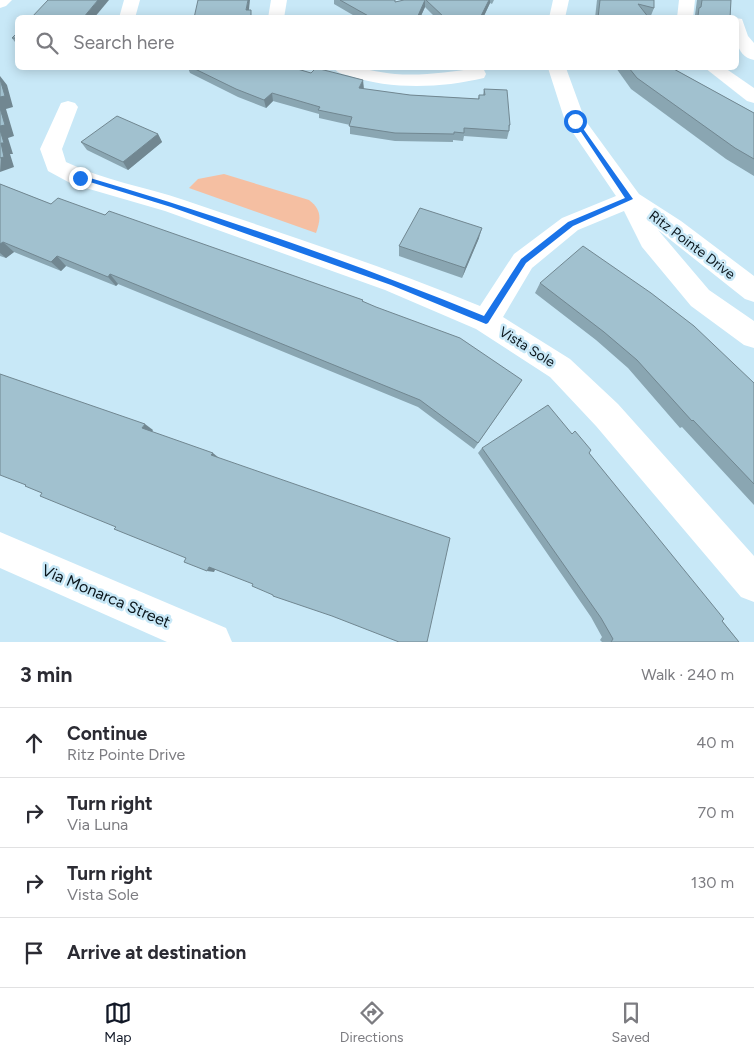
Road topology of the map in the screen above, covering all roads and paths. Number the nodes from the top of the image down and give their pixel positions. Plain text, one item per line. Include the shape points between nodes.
1 (4, 0) edge
2 (132, 0) edge
3 (279, 0) edge
4 (561, 0) edge
5 (687, 0) edge
6 (0, 3) edge
7 (128, 15) edge
8 (276, 15) edge
9 (558, 15) edge
10 (685, 15) edge
11 (739, 30) edge
12 (754, 55) edge
13 (349, 70) edge
14 (558, 70) edge
15 (717, 70) edge
16 (476, 74) dead end
17 (754, 97) edge
18 (68, 107) dead end
19 (630, 199) junction
20 (754, 292) edge
21 (486, 320) junction
22 (754, 336) edge
23 (0, 550) edge
24 (754, 584) edge
25 (212, 642) edge

1 - 6 street
2 - 7 street
3 - 8 street
4 - 9 street
5 - 10 street
11 - 12 street via 740,37
13 - 16 street via 372,77 409,80
14 - 19 street, Ritz Pointe Drive via 575,121
15 - 17 street
18 - 21 street, Vista Sole via 51,149 56,166 80,178 173,205 394,282
19 - 20 street, Ritz Pointe Drive via 672,227
19 - 21 street via 570,224 523,261
19 - 22 street, Ritz Pointe Drive via 651,240 700,298
21 - 24 street, Vista Sole via 560,368 607,415
23 - 25 street, Via Monarca Street

